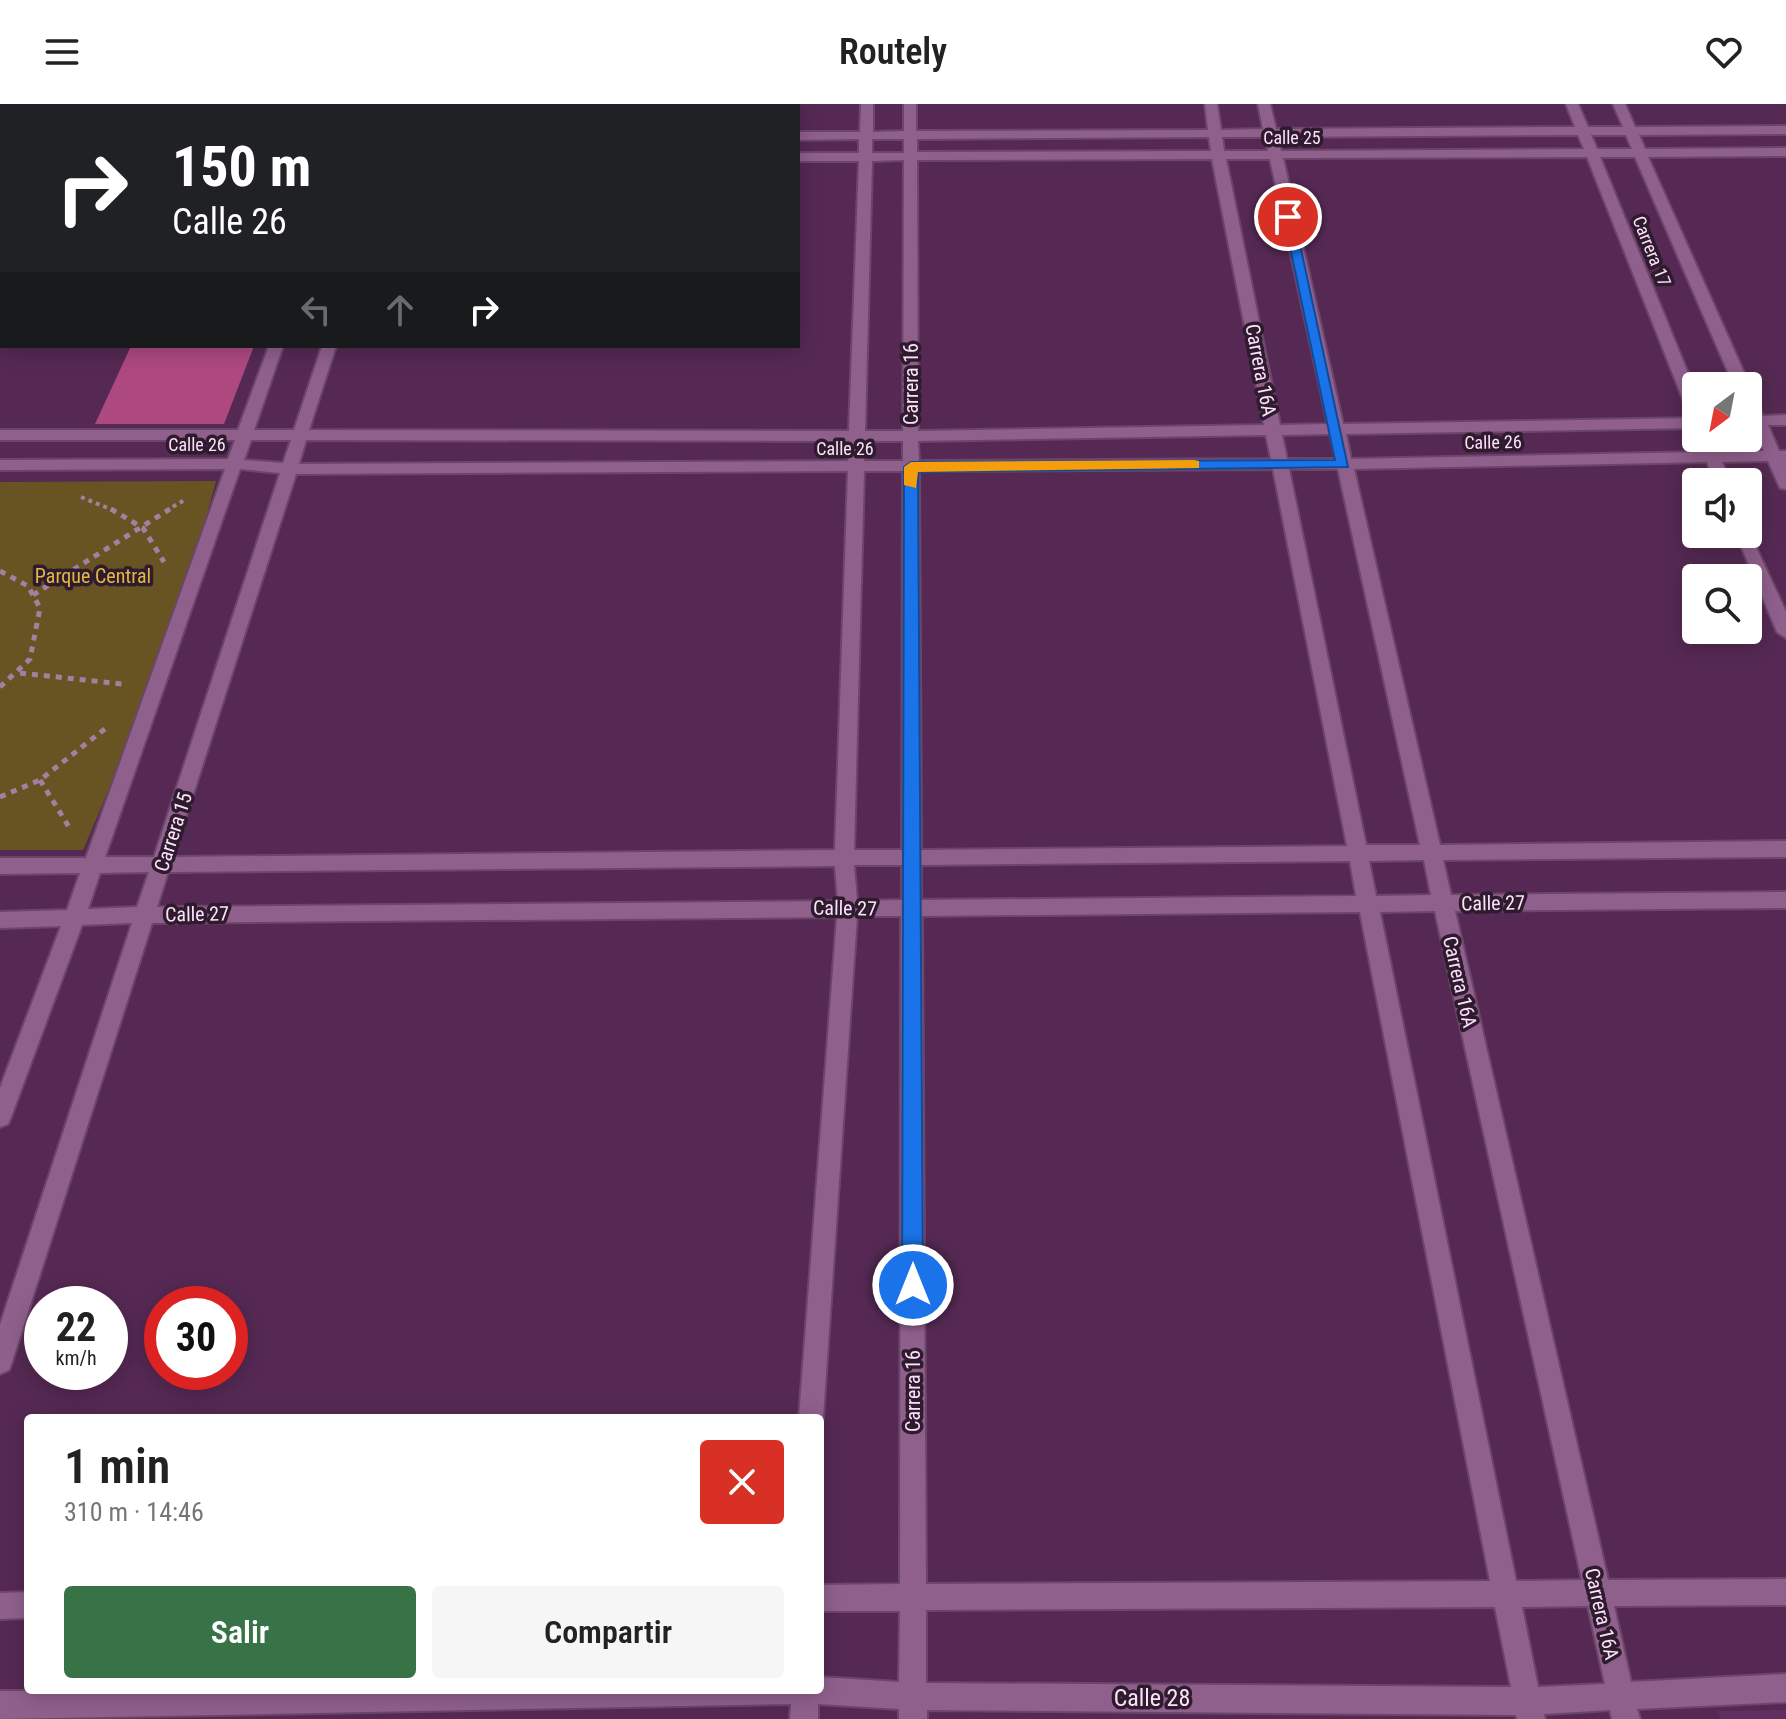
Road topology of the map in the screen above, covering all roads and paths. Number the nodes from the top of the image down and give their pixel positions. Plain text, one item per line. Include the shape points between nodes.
1 (867, 104) edge
2 (910, 104) edge
3 (1211, 104) edge
4 (1264, 104) edge
5 (1572, 104) edge
6 (1619, 104) edge
7 (1786, 130) edge
8 (1582, 131) junction
9 (1214, 133) junction
10 (1269, 133) junction
11 (1631, 133) junction
12 (910, 135) junction
13 (800, 136) edge
14 (866, 136) junction
15 (1786, 152) edge
16 (1590, 153) junction
17 (1218, 154) junction
18 (1639, 154) junction
19 (866, 156) junction
20 (1274, 156) junction
21 (800, 157) edge
22 (911, 157) junction
23 (275, 348) edge
24 (328, 348) edge
25 (1736, 372) edge
26 (1682, 378) edge
27 (1786, 420) edge
28 (1762, 421) edge
29 (1682, 423) edge
30 (1273, 430) junction
31 (1335, 430) junction
32 (1762, 433) edge
33 (244, 434) junction
34 (0, 435) edge
35 (298, 435) junction
36 (857, 435) junction
37 (911, 436) junction
38 (1710, 452) edge
39 (1780, 456) edge
40 (1712, 459) junction
41 (236, 464) junction
42 (1280, 464) junction
43 (1343, 464) junction
44 (0, 465) edge
45 (911, 467) junction
46 (856, 468) junction
47 (1716, 468) edge
48 (288, 469) junction
49 (1786, 484) edge
50 (69, 494) dead end
51 (143, 528) junction
52 (1750, 548) edge
53 (0, 571) edge
54 (172, 575) dead end
55 (33, 595) junction
56 (1786, 632) edge
57 (19, 673) junction
58 (128, 685) dead end
59 (0, 687) edge
60 (115, 720) dead end
61 (40, 780) junction
62 (0, 797) edge
63 (1786, 849) edge
64 (1431, 853) junction
65 (1357, 854) junction
66 (912, 857) junction
67 (844, 859) junction
68 (93, 865) junction
69 (163, 865) junction
70 (0, 866) edge
71 (1786, 900) edge
72 (1442, 903) junction
73 (1368, 904) junction
74 (848, 907) junction
75 (912, 910) junction
76 (146, 915) junction
77 (74, 919) junction
78 (0, 920) edge
79 (0, 1117) edge
80 (0, 1362) edge
81 (811, 1414) edge
82 (1786, 1592) edge
83 (1505, 1593) junction
84 (1597, 1594) junction
85 (824, 1598) edge
86 (913, 1598) junction
87 (24, 1605) edge
88 (0, 1606) edge
89 (1786, 1688) edge
90 (824, 1693) edge
91 (590, 1694) edge
92 (804, 1694) edge
93 (0, 1705) edge
94 (1623, 1706) edge
95 (913, 1707) edge
96 (1529, 1710) edge
97 (804, 1719) edge

1 - 14 street
2 - 12 street, Carrera 16
3 - 9 street, Carrera 16A
4 - 10 street, Carrera 16A
5 - 8 street, Carrera 17
6 - 11 street, Carrera 17
7 - 11 street, Calle 25
8 - 10 street, Calle 25
8 - 11 street, Calle 25
8 - 16 street, Carrera 17
9 - 10 street, Calle 25
9 - 12 street, Calle 25
9 - 17 street, Carrera 16A
10 - 20 street, Carrera 16A
11 - 18 street, Carrera 17
12 - 14 street, Calle 25
12 - 22 street, Carrera 16
13 - 14 street, Calle 25
14 - 19 street
15 - 18 street, Calle 25
16 - 18 street, Calle 25
16 - 20 street, Calle 25
16 - 26 street, Carrera 17
17 - 20 street, Calle 25
17 - 22 street, Calle 25
17 - 30 street, Carrera 16A
18 - 25 street, Carrera 17
19 - 21 street, Calle 25
19 - 22 street, Calle 25
19 - 36 street
20 - 31 street, Carrera 16A
22 - 37 street, Carrera 16
23 - 33 street
24 - 35 street, Carrera 15
27 - 28 street
29 - 31 street, Calle 26
30 - 31 street, Calle 26
30 - 37 street, Calle 26
30 - 42 street, Carrera 16A
31 - 43 street, Carrera 16A
32 - 39 street
33 - 34 street, Calle 26
33 - 35 street, Calle 26
33 - 41 street
35 - 36 street, Calle 26
35 - 48 street, Carrera 15
36 - 37 street, Calle 26
36 - 46 street
37 - 45 street, Carrera 16
38 - 40 street
39 - 40 street, Calle 26
39 - 49 street
40 - 43 street, Calle 26
40 - 47 street
41 - 44 street, Calle 26
41 - 48 street, Calle 26
41 - 51 path
41 - 68 street
42 - 43 street, Calle 26
42 - 45 street, Calle 26
42 - 65 street, Carrera 16A
43 - 64 street, Carrera 16A
45 - 46 street, Calle 26
45 - 66 street, Carrera 16
46 - 48 street, Calle 26
46 - 67 street
48 - 69 street, Carrera 15
50 - 51 path via 97,501
51 - 54 path
51 - 55 path
52 - 56 street
53 - 55 path via 28,586
55 - 57 path via 40,608 30,659
57 - 58 path
57 - 59 path
60 - 61 path
61 - 62 path
61 - 68 path
63 - 64 street
64 - 65 street
64 - 72 street, Carrera 16A
65 - 66 street
65 - 73 street, Carrera 16A
66 - 67 street
66 - 75 street, Carrera 16
67 - 69 street
67 - 74 street
68 - 69 street
68 - 70 street
68 - 77 street
69 - 76 street, Carrera 15
71 - 72 street, Calle 27
72 - 73 street, Calle 27
72 - 84 street, Carrera 16A
73 - 75 street, Calle 27
73 - 83 street, Carrera 16A
74 - 75 street, Calle 27
74 - 76 street, Calle 27
74 - 81 street
75 - 86 street, Carrera 16
76 - 77 street, Calle 27
76 - 80 street, Carrera 15
77 - 78 street, Calle 27
77 - 79 street
82 - 84 street
83 - 84 street
83 - 86 street
83 - 96 street, Carrera 16A
84 - 94 street, Carrera 16A
85 - 86 street
86 - 95 street, Carrera 16
87 - 88 street
89 - 94 street, Calle 28
90 - 95 street, Calle 28
91 - 93 street, Calle 28
92 - 97 street
94 - 96 street, Calle 28
95 - 96 street, Calle 28

